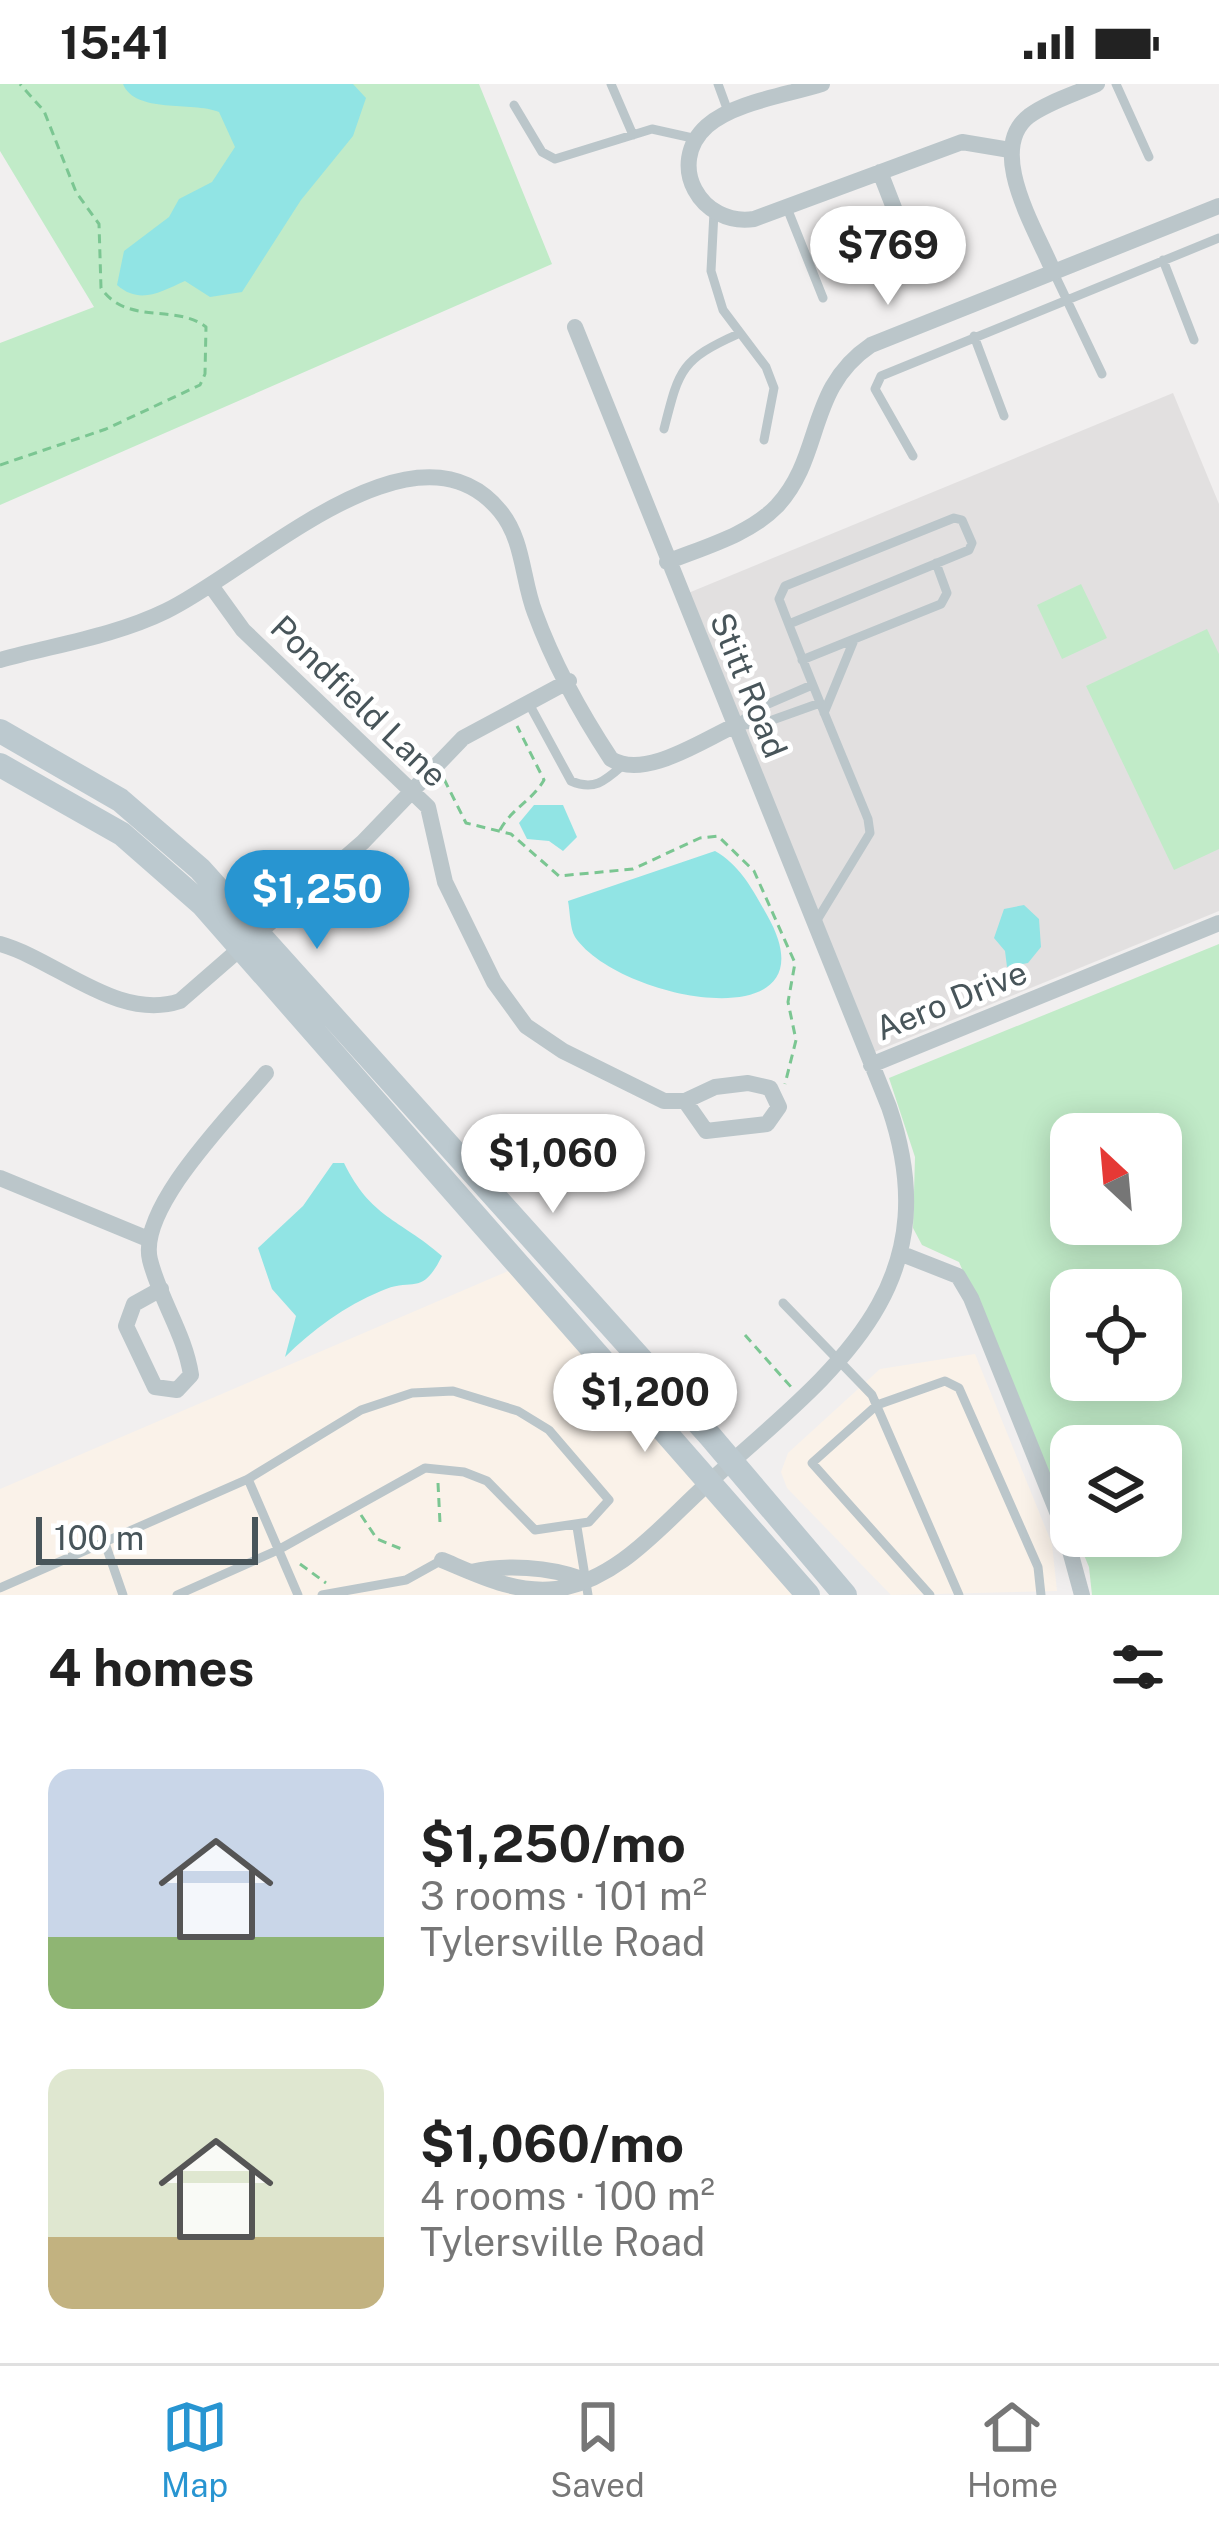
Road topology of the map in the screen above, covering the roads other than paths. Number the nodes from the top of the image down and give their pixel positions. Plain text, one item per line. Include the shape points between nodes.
1 (611, 84) edge
2 (718, 84) edge
3 (822, 84) edge
4 (1097, 84) edge
5 (1116, 84) edge
6 (514, 105) dead end
7 (729, 115) junction
8 (633, 135) junction
9 (697, 139) junction
10 (1010, 150) junction
11 (1149, 158) dead end
12 (880, 172) junction
13 (1219, 206) edge
14 (787, 208) junction
15 (714, 212) junction
16 (1219, 238) edge
17 (1163, 260) junction
18 (915, 262) dead end
19 (1053, 271) junction
20 (823, 298) dead end
21 (1066, 299) junction
22 (575, 327) dead end
23 (738, 334) junction
24 (974, 336) junction
25 (1194, 340) dead end
26 (1102, 374) dead end
27 (1004, 416) dead end
28 (664, 429) dead end
29 (764, 440) dead end
30 (913, 456) dead end
31 (667, 562) junction
32 (936, 563) junction
33 (212, 587) junction
34 (788, 624) junction
35 (854, 639) junction
36 (0, 660) edge
37 (802, 660) junction
38 (569, 682) junction
39 (812, 685) junction
40 (528, 702) junction
41 (822, 708) junction
42 (734, 726) junction
43 (0, 731) edge
44 (0, 765) edge
45 (622, 766) junction
46 (412, 788) junction
47 (1219, 923) edge
48 (814, 926) junction
49 (252, 941) junction
50 (0, 944) edge
51 (872, 1065) junction
52 (266, 1073) dead end
53 (685, 1101) junction
54 (0, 1178) edge
55 (148, 1239) junction
56 (902, 1254) junction
57 (161, 1289) junction
58 (783, 1303) dead end
59 (840, 1363) junction
60 (877, 1405) junction
61 (731, 1461) junction
62 (248, 1479) junction
63 (709, 1482) junction
64 (577, 1527) junction
65 (105, 1544) junction
66 (278, 1550) junction
67 (442, 1560) joint
68 (585, 1587) edge
69 (0, 1588) edge
70 (325, 1590) edge
71 (123, 1595) edge
72 (177, 1595) edge
73 (298, 1595) edge
74 (808, 1595) edge
75 (845, 1595) edge
76 (930, 1595) edge
77 (959, 1595) edge
78 (1041, 1595) edge
79 (1082, 1595) edge

1 - 8 lane
2 - 7 lane
3 - 7 street
4 - 10 street via 1026,118
5 - 11 lane
6 - 8 lane via 542,152 555,159
7 - 9 street
8 - 9 lane via 652,129
9 - 15 street via 689,179
10 - 12 street via 962,142
10 - 19 street
12 - 14 street
12 - 18 street
13 - 19 street
14 - 15 street via 743,221
14 - 20 lane
15 - 23 lane via 711,271
16 - 17 lane
17 - 21 lane
17 - 25 lane
19 - 21 lane
19 - 31 street via 853,357 822,400 779,503 742,531
21 - 24 lane
21 - 26 lane
22 - 31 street, Stitt Road
23 - 28 lane via 695,353 678,373
23 - 29 lane via 774,388
24 - 27 lane
24 - 30 lane via 881,376 875,389
31 - 42 street, Stitt Road
32 - 34 lane
32 - 34 lane via 969,550 962,520 785,586 779,599
32 - 35 lane via 947,592 941,604
33 - 36 street via 161,614
33 - 38 street via 371,489 417,475 454,476 504,515 536,617
33 - 46 street, Pondfield Lane via 243,630
34 - 37 lane
35 - 37 lane
35 - 41 lane
37 - 39 lane
38 - 40 street
38 - 45 street
39 - 41 lane
39 - 42 lane
40 - 45 lane via 571,781 602,784
40 - 46 street via 463,738
41 - 42 lane
41 - 48 lane via 870,833
42 - 45 street via 646,764
42 - 48 street, Stitt Road
43 - 49 main road via 120,800 176,845
44 - 49 main road via 122,834
46 - 49 street
46 - 53 street, Pondfield Lane via 433,817 445,882 512,1010 563,1051 654,1097
47 - 51 street, Aero Drive
48 - 51 street, Stitt Road
49 - 50 street via 186,998 154,1006 124,1001
49 - 61 main road
49 - 63 main road
51 - 56 street, Aero Drive via 904,1161
52 - 55 street via 161,1206
53 - 53 street, Pondfield Lane via 706,1131 767,1124 779,1107 760,1084 716,1087
54 - 55 street
55 - 57 street
56 - 59 street, Aero Drive via 866,1330
56 - 79 street via 958,1276 971,1298 1064,1529
57 - 57 street via 188,1354 191,1375 176,1390 155,1387 126,1326 134,1304
58 - 59 lane
59 - 60 lane
59 - 61 street, Aero Drive
60 - 76 lane via 812,1463
60 - 77 lane
60 - 78 lane via 945,1381 959,1388 1038,1568
61 - 63 street, Aero Drive
61 - 75 main road
62 - 64 lane via 361,1410 412,1393 454,1391 489,1398 549,1430 607,1491 607,1509
62 - 65 lane
62 - 66 lane
63 - 68 street, Aero Drive
63 - 74 main road
64 - 66 lane via 535,1530 487,1481 425,1468
64 - 68 lane
65 - 69 lane
65 - 71 lane
66 - 72 lane
66 - 73 lane
67 - 68 street via 492,1583
67 - 70 lane via 406,1580

